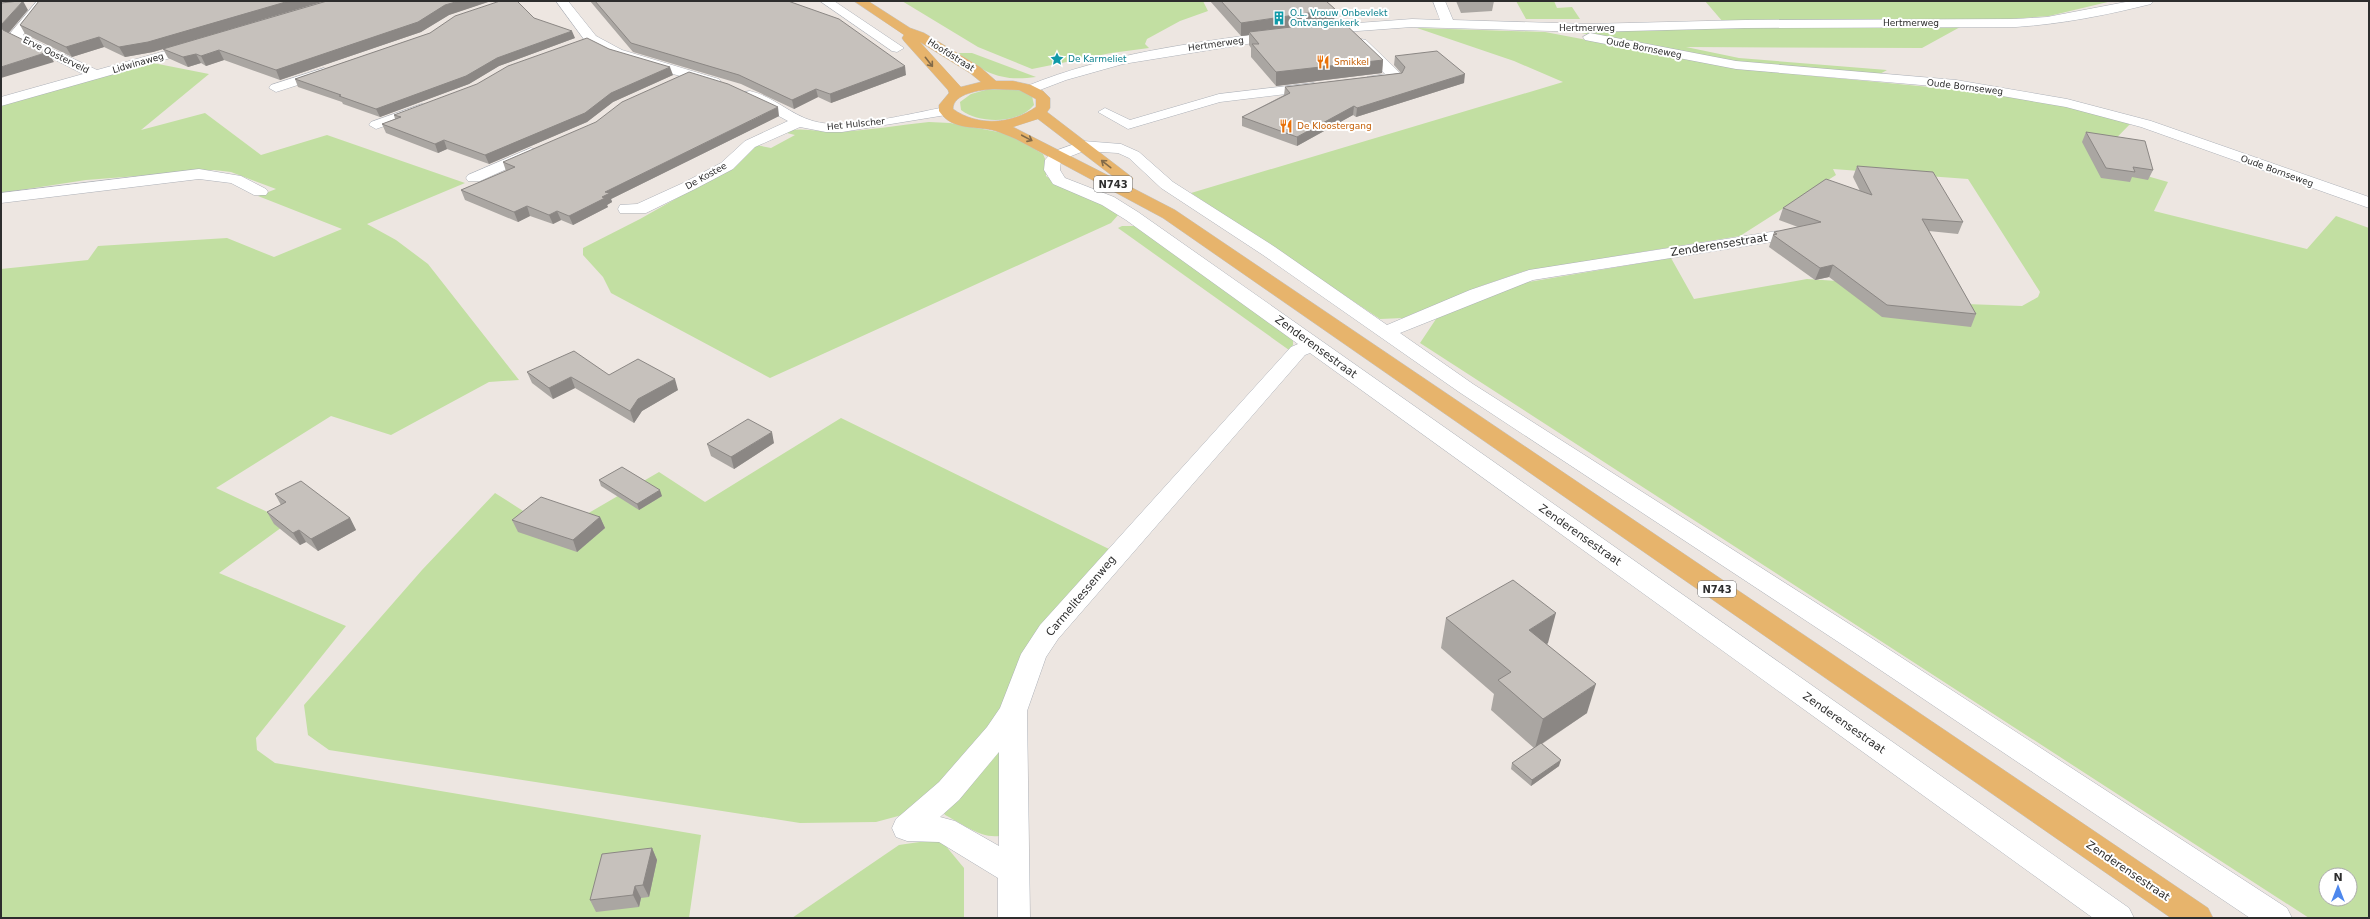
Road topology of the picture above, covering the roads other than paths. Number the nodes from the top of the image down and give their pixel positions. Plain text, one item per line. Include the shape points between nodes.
1 (562, 1) edge
2 (826, 1) edge
3 (860, 1) edge
4 (1439, 1) edge
5 (2147, 1) edge
6 (47, 2) edge
7 (22, 5) edge
8 (876, 11) junction
9 (849, 17) junction
10 (1448, 22) junction
11 (1345, 27) junction
12 (1548, 27) junction
13 (906, 31) junction
14 (1307, 31) edge
15 (1292, 33) edge
16 (15, 36) junction
17 (1, 38) edge
18 (591, 39) junction
19 (206, 43) edge
20 (577, 44) edge
21 (897, 48) dead end
22 (337, 67) edge
23 (96, 75) junction
24 (688, 75) junction
25 (1358, 82) edge
26 (668, 84) edge
27 (993, 85) junction
28 (1328, 85) edge
29 (276, 88) dead end
30 (1032, 89) junction
31 (956, 94) junction
32 (1, 102) edge
33 (433, 104) edge
34 (946, 111) junction
35 (1038, 112) junction
36 (1105, 112) dead end
37 (801, 121) junction
38 (376, 125) dead end
39 (995, 125) junction
40 (1083, 146) junction
41 (542, 149) edge
42 (1057, 155) junction
43 (474, 178) dead end
44 (260, 192) dead end
45 (1, 198) edge
46 (2369, 203) edge
47 (626, 209) dead end
48 (1169, 214) junction
49 (1777, 236) edge
50 (1386, 332) junction
51 (1312, 344) junction
52 (1014, 710) junction
53 (1014, 871) junction
54 (1014, 918) edge
55 (2118, 918) edge
56 (2197, 918) edge
57 (2276, 918) edge

1 - 18 street, Het Hulscher
2 - 9 street
3 - 8 main road, Hoofdstraat
4 - 10 street
5 - 12 street, Hertmerweg via 2094,13 2024,22
6 - 7 street
6 - 16 street, Erve Oosterveld
8 - 9 street
8 - 13 main road, Hoofdstraat
9 - 21 street
10 - 11 street, Hertmerweg
10 - 12 street, Hertmerweg
11 - 14 street, Hertmerweg
11 - 25 street via 1396,77
12 - 46 street, Oude Bornseweg via 1736,65 1956,84 2067,103 2146,124
13 - 27 main road, Hoofdstraat via 919,36 975,70
13 -> 31 main road, Hoofdstraat via 934,68 955,89
15 - 30 street, Hertmerweg via 1139,56 1080,71
16 - 17 street, Erve Oosterveld
16 - 23 street, Erve Oosterveld
18 - 20 street
18 - 24 street, Het Hulscher via 617,53
19 - 23 street, Lidwinaweg
22 - 29 street
23 - 32 street, Lidwinaweg
24 - 26 street
24 - 37 street, Het Hulscher via 732,88
27 - 30 main road
27 - 31 main road via 972,88
28 - 36 street via 1219,98 1128,125
30 - 35 main road via 1043,98 1043,108
31 - 34 main road via 946,105
33 - 38 street
34 - 37 street, Het Hulscher via 844,126 822,127
34 - 39 main road, N743 via 958,120
35 - 39 main road, N743 via 1020,121
35 - 40 main road, Zenderensestraat / N743
37 - 47 street, De Kostee via 750,144 727,166 689,186 640,209
39 -> 42 main road, Zenderensestraat / N743 via 1010,130
40 - 42 street
48 -> 40 main road, Zenderensestraat / N743
40 - 50 street via 1114,148 1134,155 1167,185 1269,251
41 - 43 street
42 - 48 main road, Zenderensestraat / N743
42 - 51 street, Zenderensestraat via 1053,160 1052,170 1059,181 1108,201 1132,216
44 - 45 street via 235,180 200,174
48 - 56 main road, Zenderensestraat / N743
49 - 50 street, Zenderensestraat via 1529,275 1458,301
50 - 57 street via 1466,388 1864,646
51 - 52 street, Carmelitessenweg via 1298,351 1049,632 1034,654
51 - 55 street, Zenderensestraat
52 - 53 street, Carmelitessenweg
52 - 53 street via 997,735 949,791 907,828 944,830
53 - 54 street, Carmelitessenweg

